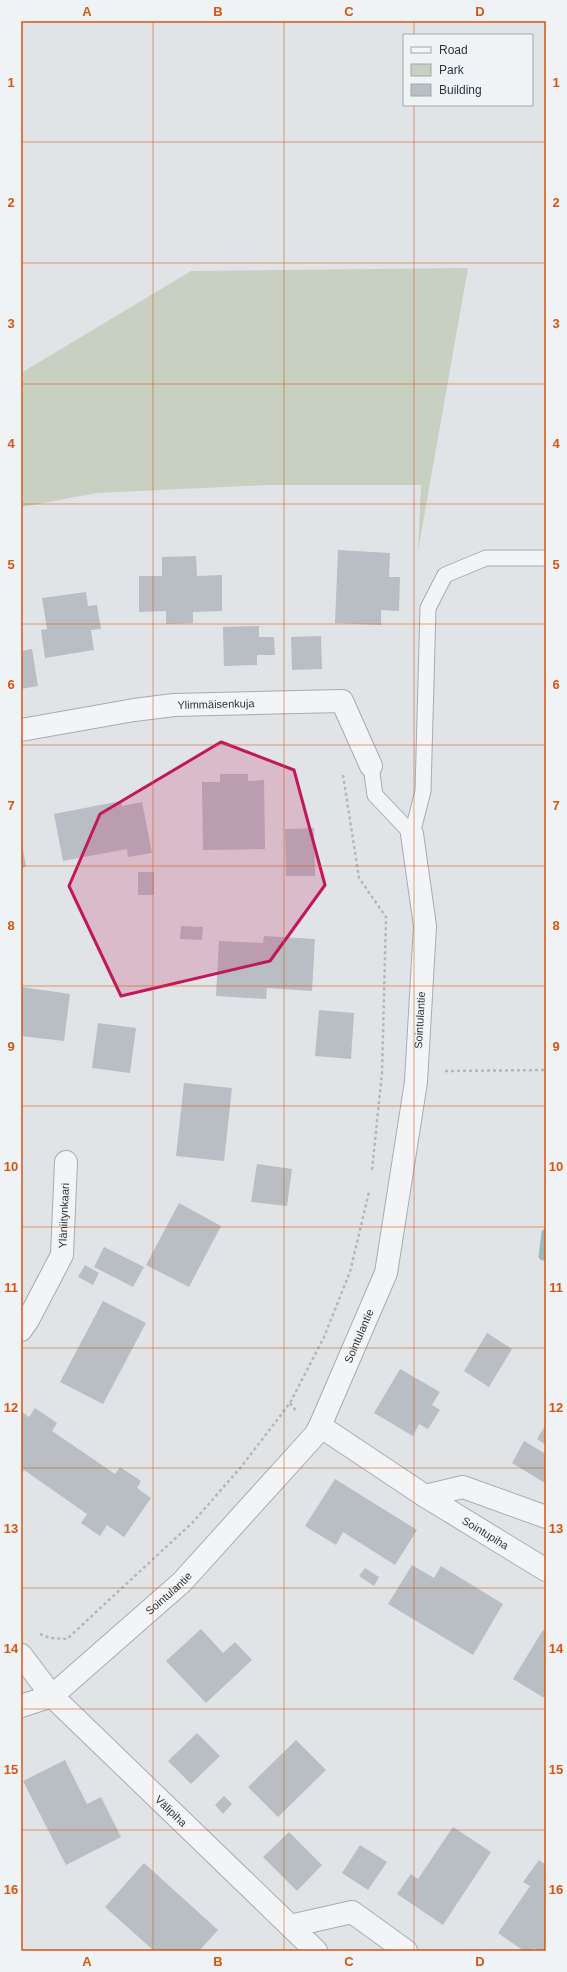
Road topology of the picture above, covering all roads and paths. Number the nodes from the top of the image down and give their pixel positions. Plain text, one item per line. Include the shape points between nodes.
1 (546, 558) edge
2 (21, 730) edge
3 (371, 766) joint
4 (342, 771) dead end
5 (412, 834) junction
6 (546, 1070) edge
7 (416, 1072) junction
8 (382, 1073) junction
9 (66, 1162) dead end
10 (372, 1176) dead end
11 (369, 1191) dead end
12 (21, 1330) edge
13 (320, 1426) junction
14 (425, 1496) junction
15 (546, 1517) edge
16 (546, 1570) edge
17 (36, 1633) dead end
18 (21, 1655) edge
19 (52, 1696) junction
20 (21, 1706) edge
21 (290, 1926) junction
22 (316, 1951) edge
23 (406, 1951) edge

1 - 5 lane via 486,558 445,575 428,608 423,791
2 - 3 street, Ylimmäisenkuja via 174,705 342,701
3 - 5 lane via 375,795
4 - 8 path via 359,878 386,917
5 - 7 street, Sointulantie via 425,926
6 - 7 path
7 - 8 path
7 - 13 street, Sointulantie via 386,1273
8 - 10 path
9 - 12 street, Yläniitynkaari via 62,1255
11 - 17 path via 350,1272 324,1337 290,1403 241,1467 193,1522 67,1639 50,1638
13 - 14 street, Sointupiha
13 - 19 street, Sointulantie via 315,1435 182,1582
14 - 15 street via 463,1487
14 - 16 street, Sointupiha
18 - 19 street
19 - 20 street, Sointulantie
19 - 21 street, Välipiha
21 - 22 street, Välipiha
21 - 23 street via 352,1912

